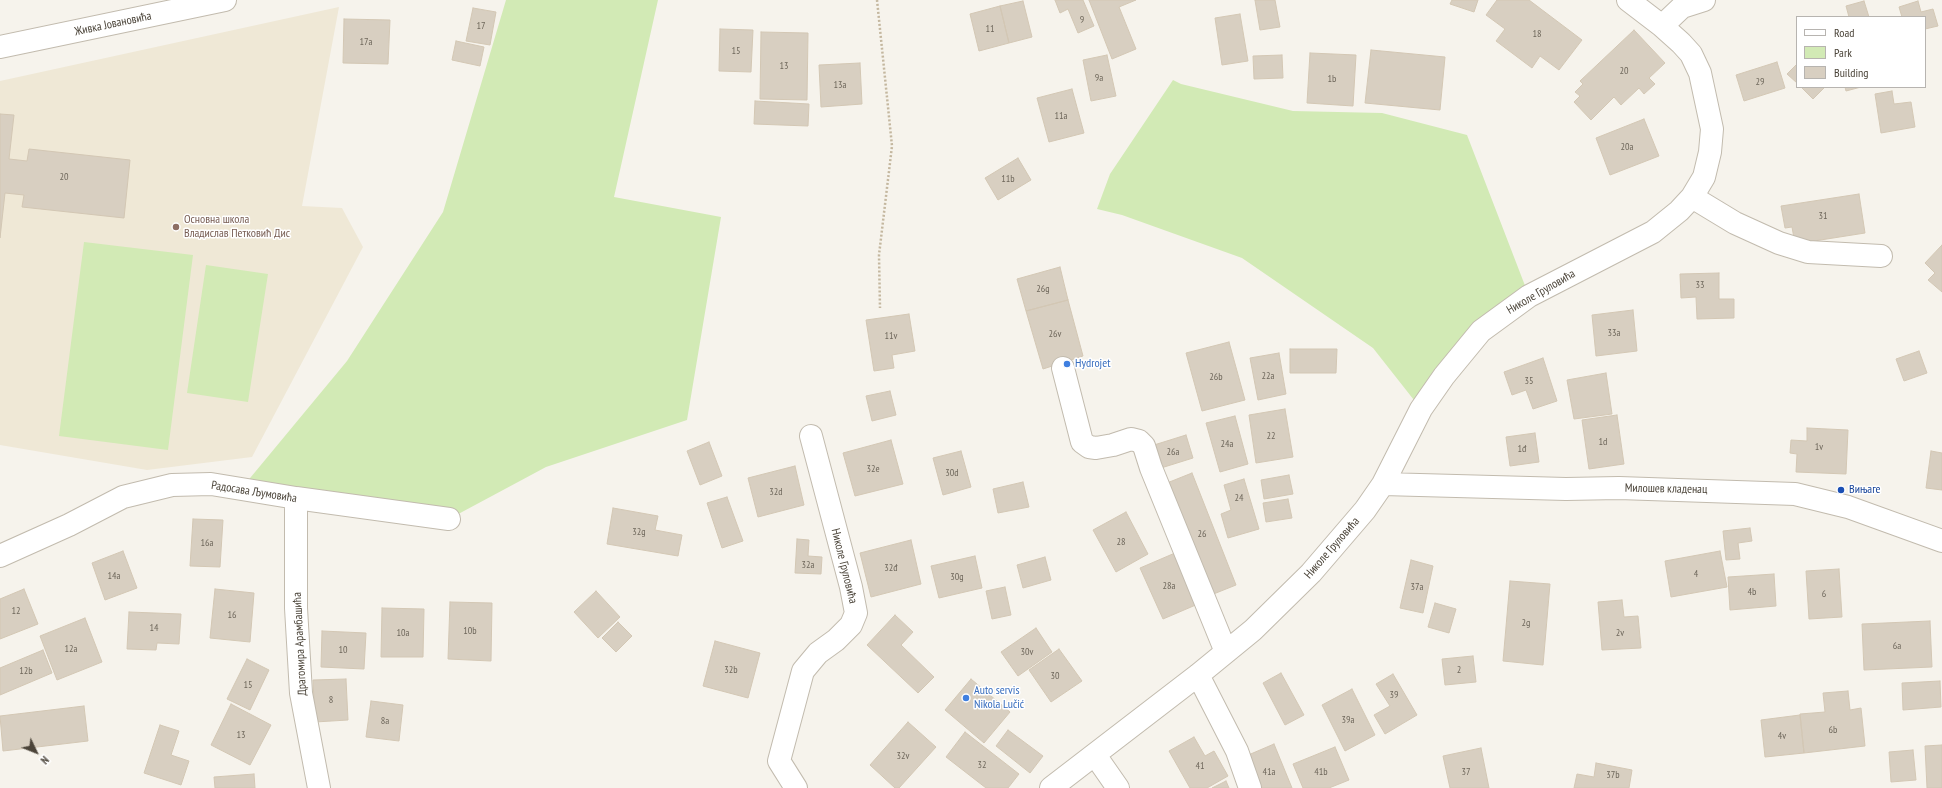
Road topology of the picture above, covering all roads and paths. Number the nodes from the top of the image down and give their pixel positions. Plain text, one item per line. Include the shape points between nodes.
1 (225, 0) edge
2 (877, 0) edge
3 (1628, 0) edge
4 (1704, 0) edge
5 (1662, 26) junction
6 (0, 47) edge
7 (1692, 197) junction
8 (1881, 256) dead end
9 (880, 308) dead end
10 (1063, 368) dead end
11 (811, 436) dead end
12 (1383, 484) junction
13 (296, 498) junction
14 (449, 519) dead end
15 (1942, 542) edge
16 (0, 556) edge
17 (1226, 652) junction
18 (1198, 675) junction
19 (1094, 755) junction
20 (320, 788) edge
21 (796, 788) edge
22 (1051, 788) edge
23 (1118, 788) edge
24 (1250, 788) edge

1 - 6 street, Живка Јовановића
2 - 9 path via 892,146 879,256
3 - 5 street, Николе Груловића
4 - 5 street via 1682,7
5 - 7 street, Николе Груловића via 1696,62 1710,117 1710,152 1704,177
7 - 8 street via 1734,223 1779,244 1808,252
7 - 12 street, Николе Груловића via 1653,232 1529,296 1481,331 1421,408
10 - 17 street via 1082,442 1096,448 1114,446 1131,439 1139,441 1144,446
11 - 21 street, Николе Груловића via 856,613 851,625 818,653 803,670 779,761
12 - 15 street, Милошев кладенац via 1795,494 1848,508
12 - 17 street, Николе Груловића via 1365,510 1311,573 1253,630
13 - 14 street, Радосава Љумовића
13 - 16 street, Радосава Љумовића via 211,484 172,485 123,497
13 - 20 street, Драгомира Арамбашића via 296,608 301,693
17 - 18 street, Николе Груловића
18 - 19 street, Николе Груловића
18 - 24 street via 1237,751
19 - 22 street, Николе Груловића
19 - 23 street

